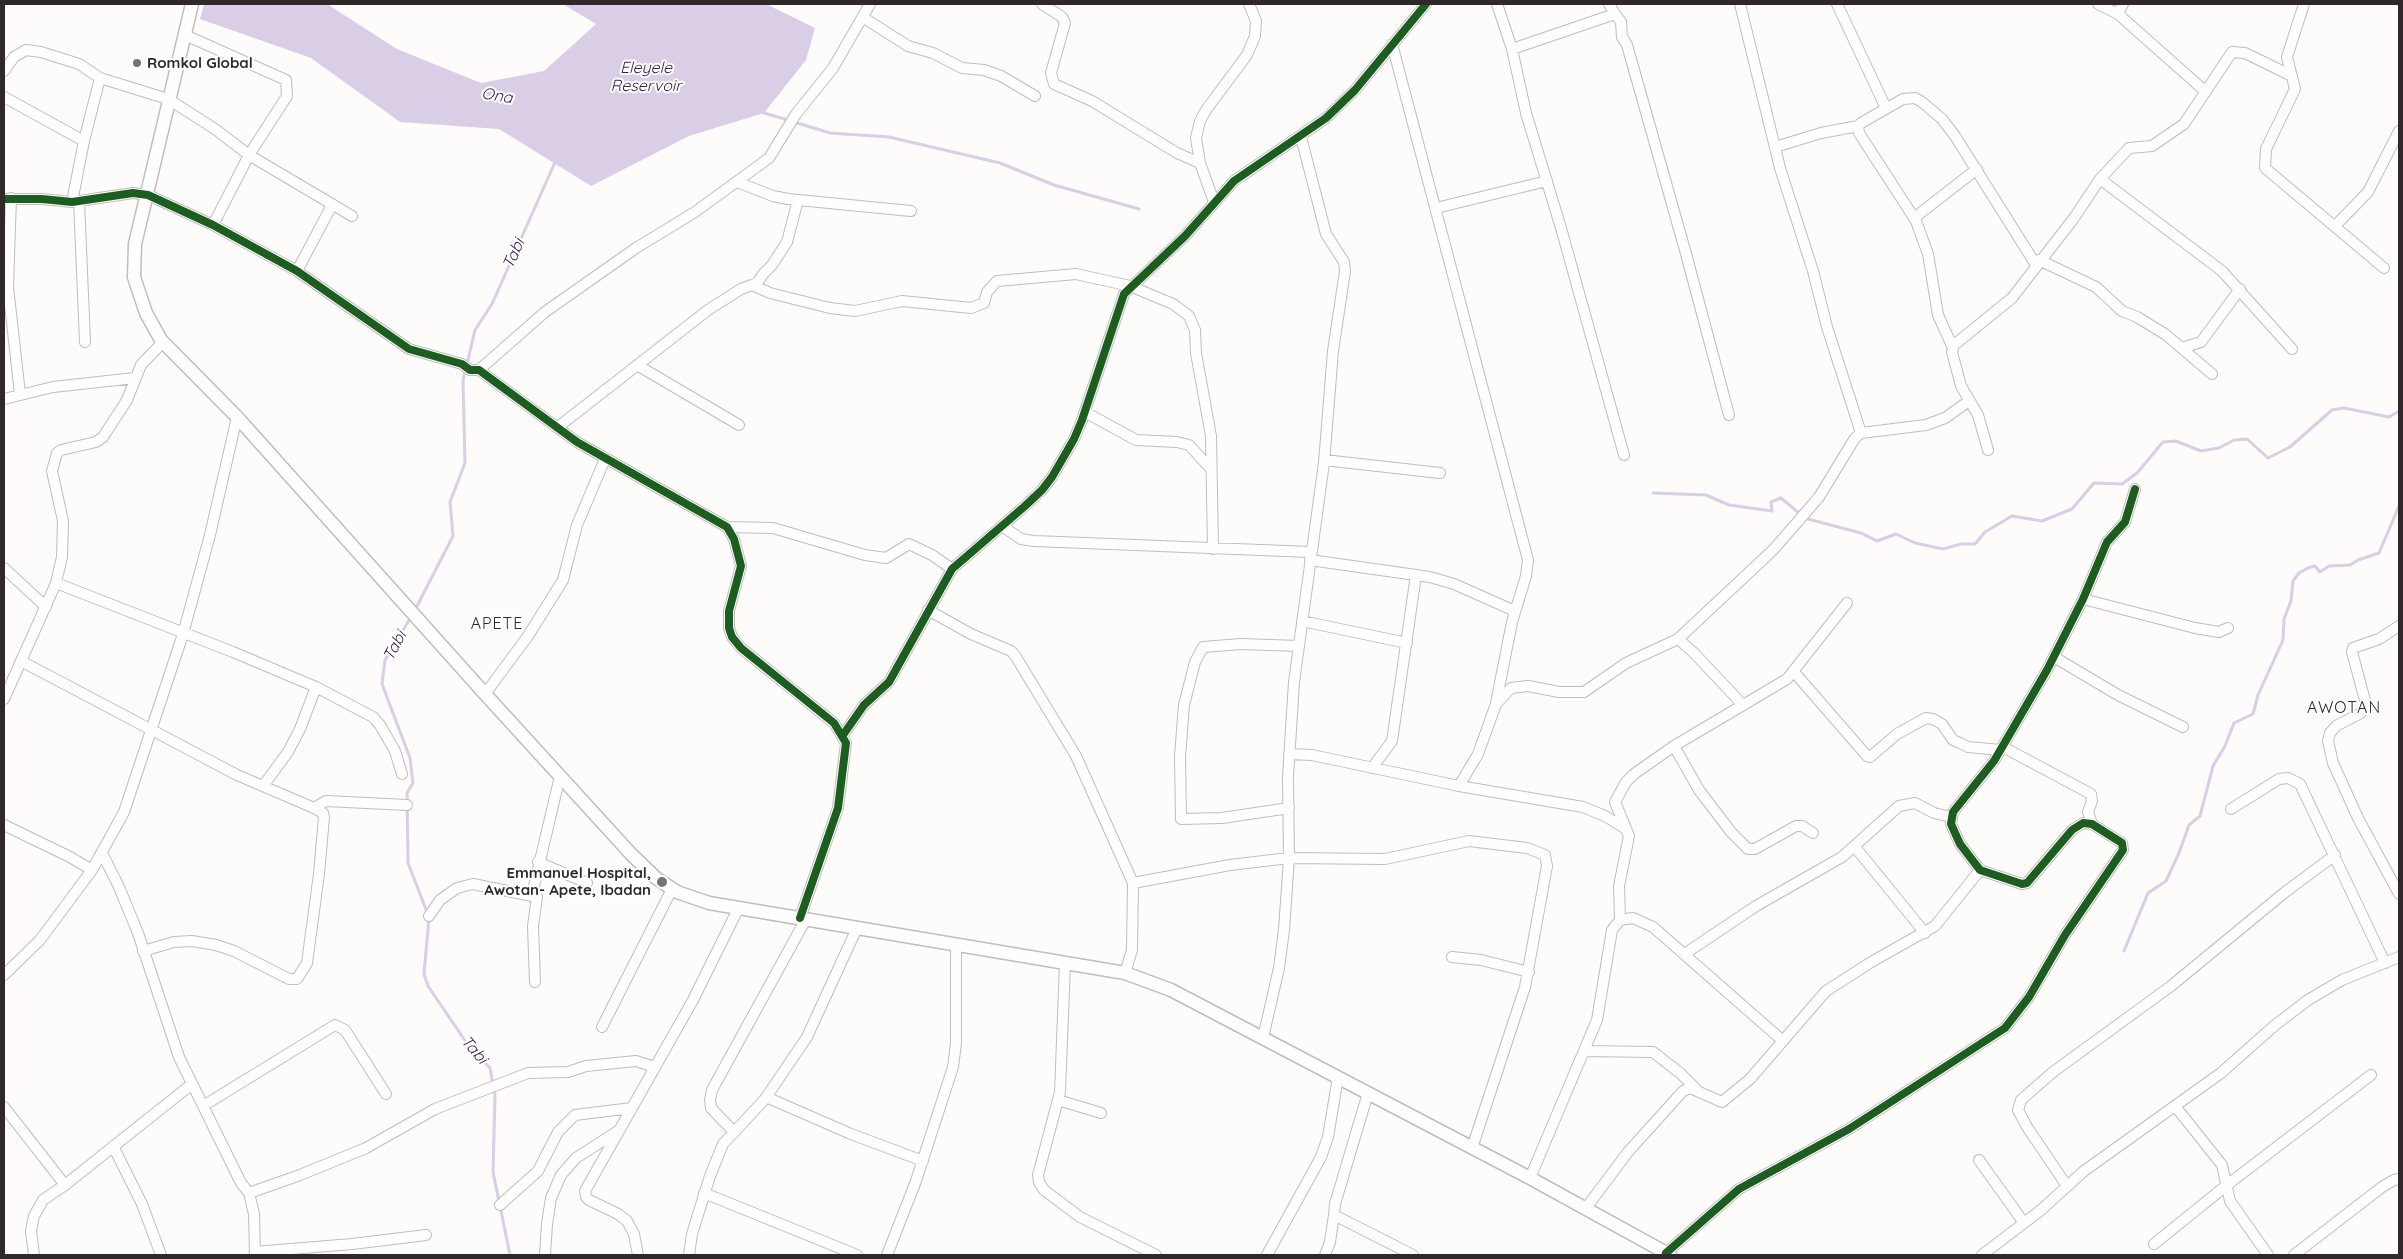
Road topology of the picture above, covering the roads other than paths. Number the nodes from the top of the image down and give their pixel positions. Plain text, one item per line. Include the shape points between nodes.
1 (870, 4) edge
2 (1042, 4) edge
3 (1249, 4) edge
4 (1426, 4) edge
5 (1497, 4) edge
6 (1609, 4) edge
7 (1740, 4) edge
8 (1837, 4) edge
9 (2098, 4) edge
10 (2123, 4) edge
11 (2304, 4) edge
12 (191, 7) edge
13 (1615, 14) junction
14 (2118, 14) junction
15 (864, 18) junction
16 (185, 35) junction
17 (1392, 44) junction
18 (1512, 49) junction
19 (4, 71) edge
20 (2292, 76) junction
21 (100, 78) junction
22 (2206, 92) junction
23 (1035, 96) dead end
24 (4, 97) edge
25 (168, 99) junction
26 (1886, 108) junction
27 (1858, 126) junction
28 (2399, 131) edge
29 (1301, 136) junction
30 (84, 141) junction
31 (1775, 147) junction
32 (249, 155) junction
33 (1200, 163) junction
34 (1977, 168) junction
35 (2100, 179) junction
36 (1547, 181) junction
37 (737, 182) junction
38 (148, 195) junction
39 (7, 199) edge
40 (798, 200) junction
41 (76, 201) junction
42 (1214, 202) junction
43 (332, 205) junction
44 (1436, 208) junction
45 (911, 211) dead end
46 (352, 216) dead end
47 (1914, 218) junction
48 (213, 225) junction
49 (2335, 226) junction
50 (2037, 263) junction
51 (2384, 268) dead end
52 (297, 271) junction
53 (752, 285) junction
54 (1130, 286) junction
55 (2240, 289) junction
56 (85, 342) dead end
57 (163, 342) junction
58 (1953, 348) junction
59 (2182, 348) junction
60 (2292, 349) dead end
61 (637, 365) junction
62 (470, 368) junction
63 (2212, 374) dead end
64 (135, 378) junction
65 (20, 394) junction
66 (4, 399) edge
67 (1969, 401) junction
68 (1085, 412) junction
69 (1729, 415) dead end
70 (237, 417) junction
71 (739, 425) dead end
72 (558, 427) junction
73 (1861, 433) junction
74 (1988, 450) dead end
75 (1624, 455) dead end
76 (604, 459) junction
77 (1324, 460) junction
78 (1211, 468) junction
79 (1440, 473) dead end
80 (2135, 489) dead end
81 (1002, 526) junction
82 (727, 528) junction
83 (1212, 549) junction
84 (1311, 556) junction
85 (4, 568) edge
86 (952, 570) junction
87 (1416, 575) junction
88 (56, 583) junction
89 (2083, 599) junction
90 (1847, 603) dead end
91 (46, 607) junction
92 (928, 610) junction
93 (1515, 611) junction
94 (1302, 621) junction
95 (2399, 626) edge
96 (2228, 628) dead end
97 (183, 634) junction
98 (1678, 639) junction
99 (1407, 643) junction
100 (1299, 646) junction
101 (2054, 658) junction
102 (21, 661) junction
103 (1794, 672) junction
104 (316, 687) junction
105 (485, 694) junction
106 (4, 699) edge
107 (1496, 704) junction
108 (1743, 706) junction
109 (2183, 727) dead end
110 (152, 730) junction
111 (842, 735) junction
112 (1674, 746) junction
113 (2002, 749) junction
114 (1289, 754) junction
115 (1372, 768) junction
116 (402, 774) dead end
117 (560, 776) junction
118 (263, 786) junction
119 (1459, 786) junction
120 (407, 805) dead end
121 (314, 808) junction
122 (1289, 808) junction
123 (2231, 809) dead end
124 (1951, 817) junction
125 (4, 824) edge
126 (2092, 824) junction
127 (1626, 829) junction
128 (1814, 833) dead end
129 (1855, 847) junction
130 (102, 853) junction
131 (2335, 855) junction
132 (1289, 858) junction
133 (538, 862) junction
134 (92, 870) junction
135 (1980, 870) junction
136 (587, 883) dead end
137 (1133, 883) junction
138 (672, 888) junction
139 (2399, 894) edge
140 (537, 898) junction
141 (739, 907) junction
142 (429, 916) dead end
143 (803, 918) junction
144 (1620, 920) junction
145 (857, 928) junction
146 (1925, 933) junction
147 (956, 945) junction
148 (143, 951) junction
149 (1686, 953) junction
150 (1452, 957) dead end
151 (2399, 957) edge
152 (2385, 963) junction
153 (1064, 964) junction
154 (1529, 972) junction
155 (1125, 973) junction
156 (4, 975) edge
157 (535, 982) dead end
158 (602, 1027) dead end
159 (1263, 1038) junction
160 (1783, 1041) junction
161 (1584, 1051) junction
162 (655, 1066) junction
163 (2371, 1075) dead end
164 (1338, 1077) junction
165 (192, 1084) junction
166 (1698, 1092) junction
167 (1368, 1093) junction
168 (386, 1094) dead end
169 (766, 1097) junction
170 (1058, 1100) junction
171 (203, 1106) junction
172 (2175, 1106) junction
173 (4, 1107) edge
174 (632, 1108) junction
175 (1101, 1113) dead end
176 (619, 1131) junction
177 (733, 1131) junction
178 (113, 1146) junction
179 (1472, 1148) junction
180 (923, 1160) junction
181 (1980, 1160) dead end
182 (1530, 1178) junction
183 (2398, 1178) edge
184 (65, 1185) junction
185 (2227, 1185) junction
186 (2067, 1186) junction
187 (249, 1193) junction
188 (704, 1193) junction
189 (500, 1205) dead end
190 (1586, 1208) junction
191 (1334, 1215) junction
192 (2024, 1223) junction
193 (426, 1235) dead end
194 (2154, 1244) dead end
195 (255, 1254) edge
196 (1668, 1254) edge
197 (34, 1255) edge
198 (161, 1255) edge
199 (545, 1255) edge
200 (638, 1255) edge
201 (689, 1255) edge
202 (857, 1255) edge
203 (886, 1255) edge
204 (1156, 1255) edge
205 (1267, 1255) edge
206 (1325, 1255) edge
207 (1413, 1255) edge
208 (1982, 1255) edge
209 (2268, 1255) edge
210 (2294, 1255) edge

1 - 15 street
2 - 33 street via 1062,17 1065,23 1051,73 1054,84 1092,101 1177,153
3 - 33 street via 1256,21 1255,36 1247,55 1200,121 1196,138
4 - 17 street
5 - 18 street
6 - 13 street
7 - 31 street
8 - 26 street
9 - 14 street
10 - 14 street
11 - 20 street via 2287,57
12 - 16 main road
13 - 18 street
13 - 69 street via 1621,22 1622,37 1686,250
14 - 22 street
15 - 23 street via 908,46 933,53 962,68 1001,76
15 - 37 street via 769,158
16 - 25 main road
16 - 32 street via 286,80 287,96
17 - 29 street via 1354,90 1326,118
17 - 44 street
18 - 36 street via 1526,113
19 - 21 street via 14,56 26,50 79,64
20 - 22 street via 2236,51 2229,56
20 - 49 street via 2295,89 2266,149 2264,168
21 - 25 street
21 - 30 street
22 - 35 street via 2175,132 2152,146 2129,148
24 - 30 street
25 - 32 street
25 - 38 main road
26 - 27 street
26 - 34 street via 1903,99 1914,98 1922,102 1942,119
27 - 31 street
27 - 47 street via 1859,133
28 - 49 street via 2368,192
29 - 42 street via 1234,181
29 - 77 street via 1326,234 1344,262 1345,271 1333,351
30 - 41 street
31 - 73 street
32 - 43 street
32 - 48 street
33 - 42 street
34 - 47 street
34 - 50 street
35 - 50 street via 2074,218
35 - 55 street via 2222,271
36 - 44 street
36 - 75 street
37 - 40 street via 772,196
37 - 62 street via 636,248
38 - 41 street via 133,193
38 - 48 street
38 - 57 main road via 135,244 134,277 146,313
39 - 41 street
39 - 65 street via 8,287
40 - 45 street
40 - 53 street via 787,242 772,266 758,283
41 - 56 street
42 - 54 street via 1184,236
43 - 46 street
43 - 52 street
44 - 93 street via 1526,547 1526,576
47 - 58 street via 1928,254 1938,315
48 - 52 street
49 - 51 street
50 - 58 street via 2008,302
50 - 59 street via 2096,287 2122,311 2150,324
52 - 62 street via 409,349
53 - 54 street via 821,306 855,311 902,301 971,308 984,303 987,292 997,281 1059,274 1076,274
53 - 61 street via 708,310
54 - 68 street via 1120,302
54 - 78 street via 1173,304 1189,316 1195,330 1211,436
55 - 59 street via 2201,342
55 - 60 street
57 - 64 street via 141,364
57 - 70 main road
58 - 67 street via 1961,386
59 - 63 street
61 - 71 street
61 - 72 street
62 - 72 street
64 - 65 street
64 - 88 street via 124,406 103,437 91,444 61,450 54,460 52,471 64,540
65 - 66 street
67 - 73 street via 1945,418 1926,425
67 - 74 street via 1978,415
68 - 78 street via 1136,440 1189,445
68 - 81 street via 1052,477
70 - 97 street
70 - 105 main road
72 - 76 street
73 - 98 street via 1818,497 1773,550
76 - 82 street
76 - 105 street via 577,526 563,580 528,636
77 - 79 street
77 - 84 street
78 - 83 street
80 - 89 street via 2125,522 2107,542
81 - 83 street via 1021,539 1034,541
81 - 86 street
82 - 86 street via 773,528 886,558 908,544 932,555
82 - 111 street via 734,539 741,566 729,611 732,637 741,648 834,724
83 - 84 street
84 - 87 street
84 - 94 street
85 - 91 street
86 - 92 street
87 - 93 street via 1454,584
87 - 99 street
88 - 91 street
88 - 97 street
89 - 96 street via 2195,628 2219,632
89 - 101 street
90 - 103 street
91 - 102 street
92 - 111 street via 890,682 864,705
92 - 137 street via 1011,651 1016,657 1076,756
93 - 107 street
94 - 99 street
94 - 100 street
95 - 139 street via 2379,639 2353,648 2366,704 2361,713 2336,726 2328,741 2333,763 2358,818
97 - 104 street
97 - 110 street
98 - 107 street via 1626,663 1584,692 1523,686 1511,688
98 - 108 street
99 - 115 street via 1392,741
100 - 114 street
100 - 122 street via 1241,644 1204,648 1195,662 1184,705 1180,756 1180,819 1222,818
101 - 109 street
101 - 113 street
102 - 106 street
102 - 110 street
103 - 108 street
103 - 113 street via 1867,756 1870,757 1918,720 1926,718 1942,724 1953,740 1960,743
104 - 116 street via 373,716 395,751
104 - 118 street via 288,752
105 - 117 main road
107 - 119 street via 1478,754
108 - 112 street
110 - 118 street
110 - 130 street via 124,812
111 - 143 street via 846,743 838,808
112 - 127 street via 1634,774 1618,793 1615,806
112 - 128 street via 1699,790 1731,832 1748,848 1755,849 1796,826
113 - 124 street
113 - 126 street via 2091,794 2088,812
114 - 115 street via 1312,755
114 - 122 street
115 - 119 street
117 - 133 street
117 - 138 main road via 631,854 656,878
118 - 121 street
119 - 127 street via 1583,807
120 - 121 street via 326,801
121 - 148 street via 324,817 320,865 307,963 297,978 289,979 216,945 174,942
122 - 132 street
123 - 131 street via 2279,779 2295,780 2300,784
124 - 129 street via 1907,803 1899,806
124 - 135 street via 1960,844
125 - 134 street
126 - 135 street via 2083,823 2072,830 2027,882 2022,884
126 - 196 street via 2122,843 2123,850 2065,935 2044,974 2005,1028 1849,1129 1739,1190
127 - 144 street via 1628,844 1619,886
129 - 146 street
129 - 149 street
130 - 134 street
130 - 148 street via 119,887
131 - 152 street
131 - 186 street via 2172,986 2053,1072 2021,1100 2018,1110 2026,1127
132 - 137 street
132 - 154 street via 1385,859 1469,841 1540,852 1546,857 1548,866
132 - 159 street via 1280,968
133 - 136 street
133 - 140 street via 534,886
134 - 156 street via 40,940
135 - 146 street via 1945,916
137 - 155 street via 1132,950
138 - 141 main road via 709,903
138 - 158 street
140 - 142 street via 473,884 457,888 440,900
140 - 157 street via 533,926
141 - 143 main road
141 - 162 street via 693,1000
143 - 145 main road
143 - 177 street via 712,1090 711,1108
144 - 149 street via 1633,918 1644,922
144 - 161 street via 1612,930 1597,1020
145 - 147 main road
145 - 169 street via 807,1038
146 - 160 street via 1826,991
147 - 153 main road
147 - 180 street via 953,1067
148 - 165 street via 178,1056
149 - 160 street
150 - 154 street via 1481,960
151 - 152 street
152 - 172 street via 2342,980 2308,1000 2221,1073
153 - 155 main road
153 - 170 street via 1062,1076
154 - 179 street
155 - 159 main road via 1170,990
159 - 164 main road
160 - 166 street via 1750,1079 1722,1102
161 - 166 street via 1653,1052
161 - 182 street
162 - 174 street
162 - 187 street via 636,1061 586,1066 568,1072 528,1073 435,1109 366,1148
163 - 185 street
164 - 167 main road
164 - 205 street via 1328,1137 1321,1157
165 - 171 street
165 - 178 street
166 - 190 street via 1687,1088 1659,1116
167 - 179 main road
167 - 191 street
168 - 171 street via 345,1030 335,1025
169 - 177 street
169 - 180 street via 851,1134
170 - 175 street
170 - 204 street via 1038,1176 1044,1190 1080,1217
171 - 187 street via 240,1183
172 - 185 street via 2222,1165
172 - 186 street
173 - 184 street
174 - 176 street
174 - 189 street via 574,1115 558,1132 538,1171
176 - 199 street via 576,1158 561,1175 551,1198
176 - 200 street via 585,1195 627,1221 634,1234
177 - 188 street via 723,1144
178 - 184 street
178 - 198 street via 136,1191
179 - 182 main road
180 - 203 street
181 - 192 street
182 - 190 main road
183 - 210 street
184 - 197 street via 42,1200 34,1216 31,1230
185 - 194 street
185 - 209 street via 2230,1200
186 - 192 street
187 - 195 street via 254,1214
188 - 201 street
188 - 202 street
190 - 196 main road
191 - 206 street
191 - 207 street
192 - 208 street
193 - 195 street

